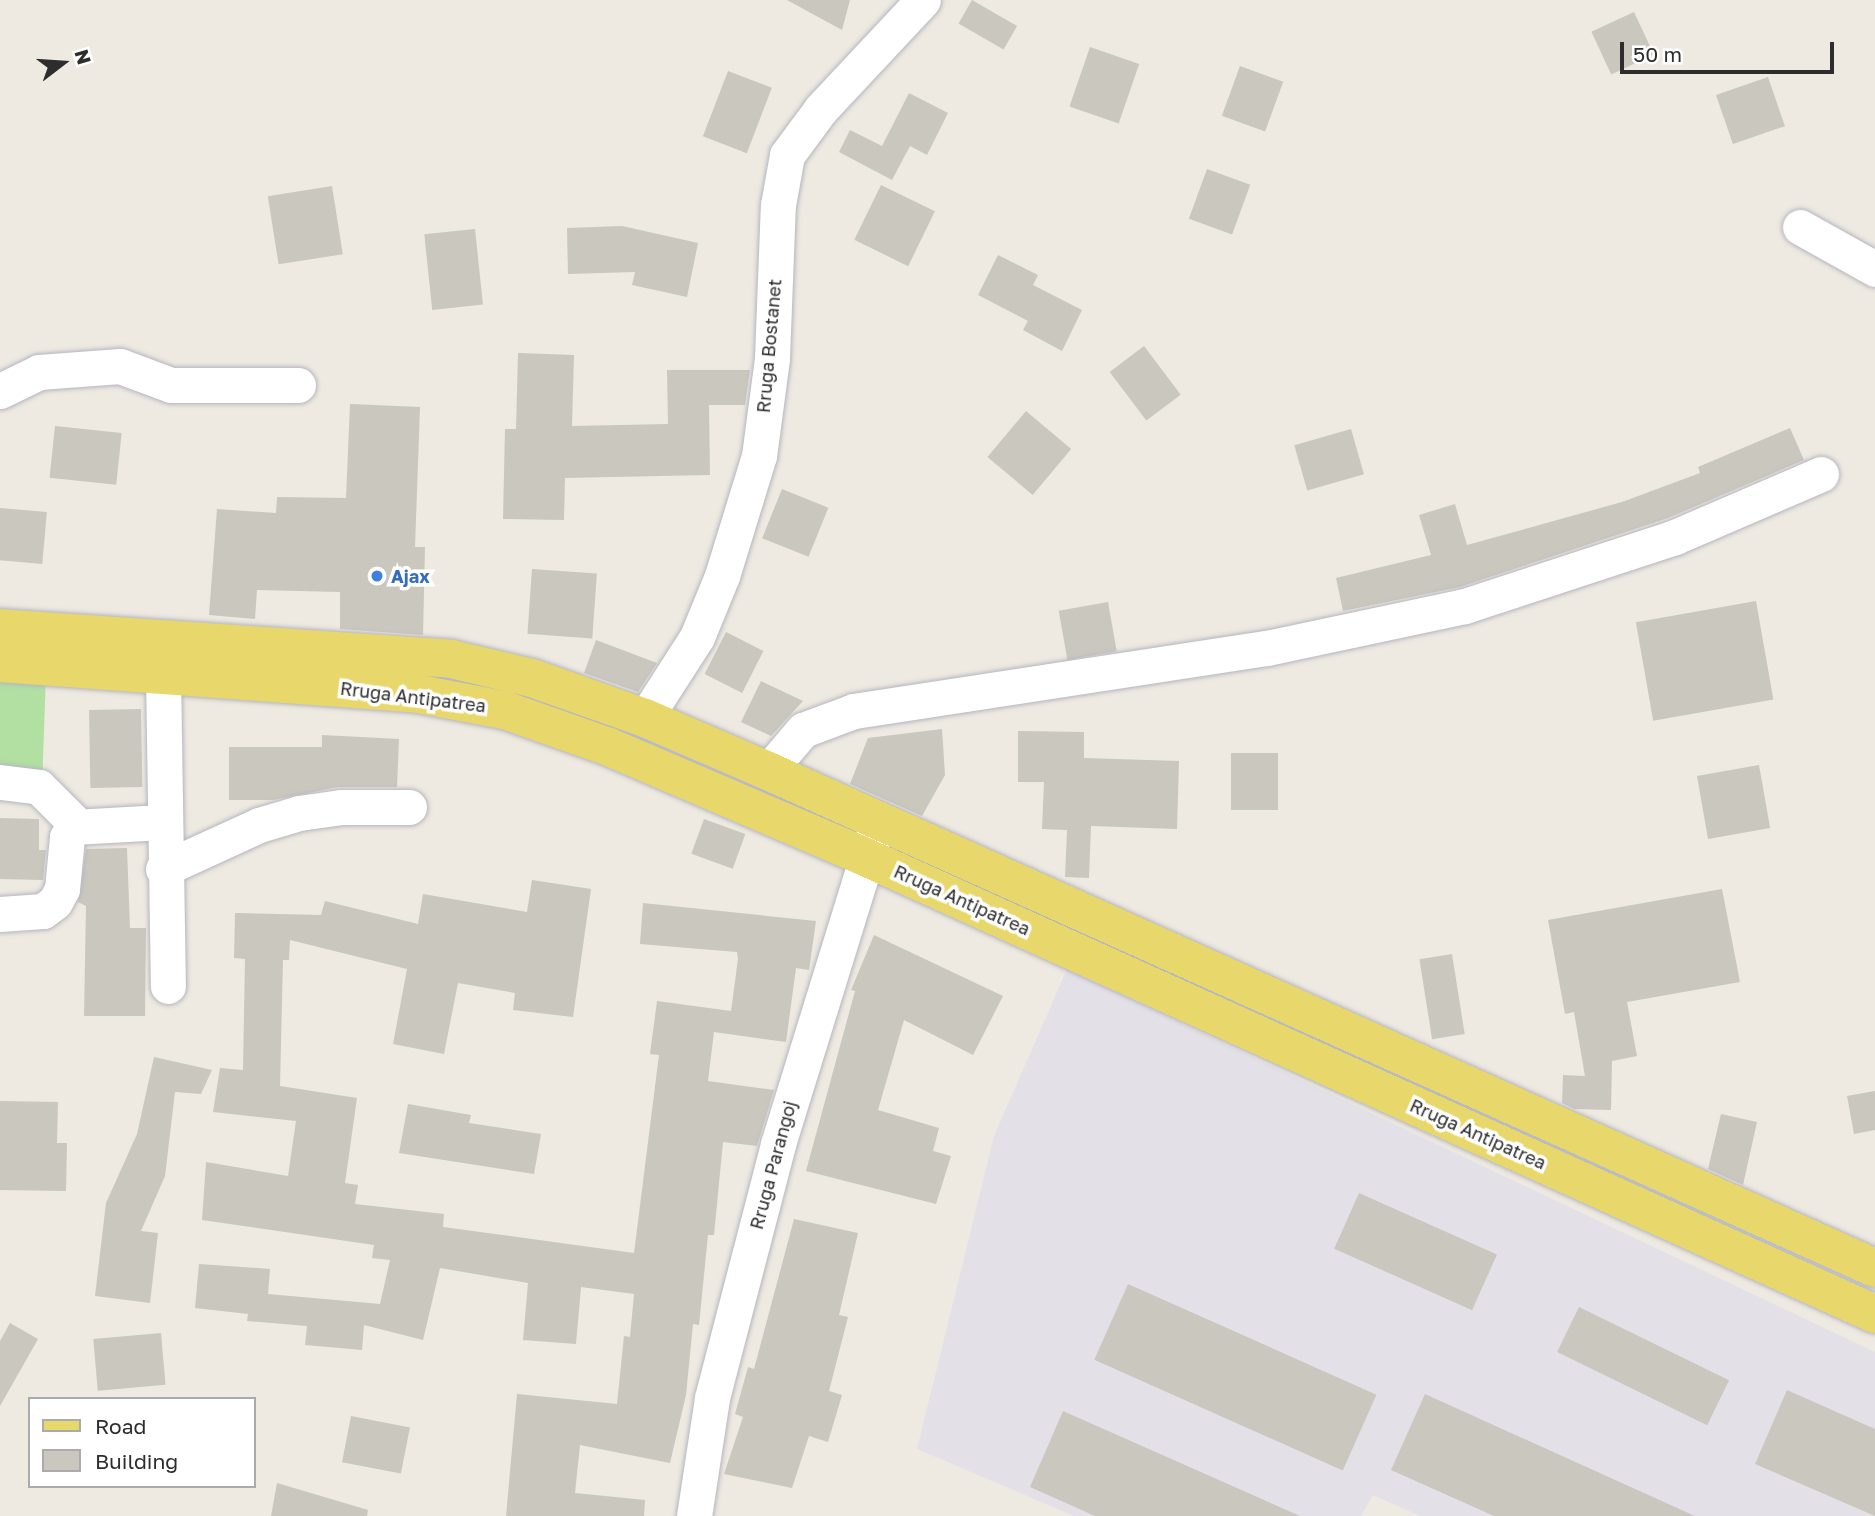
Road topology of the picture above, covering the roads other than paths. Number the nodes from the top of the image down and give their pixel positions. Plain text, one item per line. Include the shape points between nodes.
1 (923, 0) edge
2 (1800, 227) dead end
3 (1875, 269) edge
4 (298, 385) dead end
5 (0, 391) edge
6 (1821, 474) dead end
7 (0, 628) edge
8 (0, 663) edge
9 (163, 673) junction
10 (645, 718) junction
11 (768, 771) junction
12 (0, 782) edge
13 (409, 807) dead end
14 (879, 820) junction
15 (163, 822) junction
16 (77, 825) junction
17 (863, 856) junction
18 (163, 869) junction
19 (0, 914) edge
20 (168, 986) dead end
21 (1875, 1268) edge
22 (1875, 1314) edge
23 (694, 1516) edge

1 - 10 street, Rruga Bostanet via 821,109 787,155 778,205 772,358 759,456 722,576 697,637
2 - 3 street
4 - 5 street via 171,385 120,366 39,372
6 - 11 street via 1675,537 1465,606 1267,648 855,711 803,730
7 - 10 main road via 451,659 532,678
8 - 9 main road, Rruga Antipatrea
9 - 15 street
9 - 17 main road, Rruga Antipatrea via 419,694 504,710 610,747
10 - 11 main road
11 - 14 main road
12 - 16 street via 39,787
13 - 18 street via 341,807 299,813 259,825
14 - 17 street, Rruga Parangoj
14 - 21 main road
15 - 16 street
15 - 18 street
16 - 19 street via 67,837 62,889 55,902 43,911
17 - 22 main road, Rruga Antipatrea
17 - 23 street, Rruga Parangoj via 778,1144 712,1398
18 - 20 street

